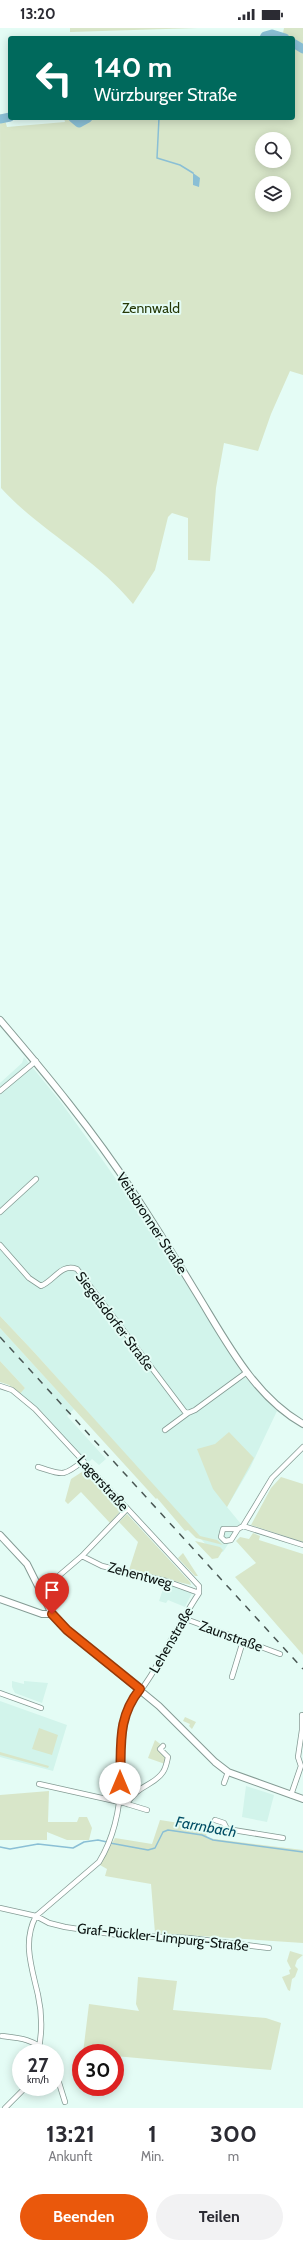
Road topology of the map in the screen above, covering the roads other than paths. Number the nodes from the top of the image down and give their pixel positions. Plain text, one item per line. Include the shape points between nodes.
1 (0, 1020) edge
2 (36, 1061) junction
3 (0, 1091) edge
4 (36, 1179) dead end
5 (0, 1212) edge
6 (0, 1245) edge
7 (248, 1372) junction
8 (0, 1386) edge
9 (188, 1413) junction
10 (303, 1424) edge
11 (165, 1430) dead end
12 (303, 1447) edge
13 (82, 1461) junction
14 (38, 1467) dead end
15 (127, 1509) junction
16 (243, 1526) junction
17 (238, 1529) dead end
18 (0, 1535) edge
19 (303, 1545) edge
20 (82, 1556) junction
21 (41, 1591) junction
22 (199, 1591) junction
23 (0, 1599) edge
24 (52, 1614) junction
25 (183, 1618) junction
26 (243, 1641) junction
27 (280, 1654) dead end
28 (232, 1677) dead end
29 (140, 1689) junction
30 (0, 1693) edge
31 (41, 1708) dead end
32 (302, 1715) dead end
33 (161, 1748) dead end
34 (228, 1772) junction
35 (224, 1783) dead end
36 (39, 1784) dead end
37 (290, 1795) junction
38 (303, 1800) edge
39 (119, 1802) junction
40 (127, 1804) junction
41 (147, 1810) dead end
42 (215, 1820) dead end
43 (284, 1838) dead end
44 (0, 1908) edge
45 (36, 1916) junction
46 (269, 1948) dead end
47 (2, 2036) dead end
48 (38, 2044) edge
49 (40, 2044) edge
50 (17, 2096) edge
51 (63, 2096) edge
52 (65, 2102) dead end
53 (6, 2108) edge

1 - 2 street, Veitsbronner Straße
2 - 3 street
2 - 7 street, Veitsbronner Straße via 132,1190
4 - 5 street
6 - 9 street, Siegelsdorfer Straße via 29,1278 41,1286 64,1268 70,1266 77,1269 179,1406
7 - 9 street
7 - 10 street, Veitsbronner Straße via 274,1401
8 - 13 street, Lagerstraße via 20,1395
9 - 11 street
12 - 16 street via 272,1478
13 - 14 street via 63,1474
13 - 15 street, Lagerstraße
15 - 20 street
15 - 22 street, Lagerstraße via 199,1586
16 - 17 street
16 - 19 street
18 - 21 street via 22,1558
20 - 21 street
20 - 22 street, Zehentweg via 102,1566 166,1580
21 - 24 street
22 - 25 street, Lehenstraße
23 - 24 street via 42,1614
24 - 29 street via 67,1630
25 - 26 street, Zaunstraße
25 - 29 street, Lehenstraße
26 - 27 street, Zaunstraße
26 - 28 street
29 - 34 street
29 - 39 street, Lehenstraße via 127,1711 122,1726
30 - 31 street
32 - 37 street via 298,1757 301,1766
33 - 40 street via 168,1757 164,1772 153,1782 141,1787
34 - 35 street
34 - 37 street
36 - 39 street
37 - 38 street
39 - 40 street
39 - 45 street, Lehenstraße via 112,1833 99,1862
40 - 41 street
42 - 43 street via 224,1823 227,1829
44 - 45 street, Graf-Pückler-Limpurg-Straße
45 - 46 street, Graf-Pückler-Limpurg-Straße via 65,1927 118,1935 189,1938
45 - 49 street via 30,1932 29,1962 39,2004
47 - 48 street via 28,2039
50 - 53 street
51 - 52 street

